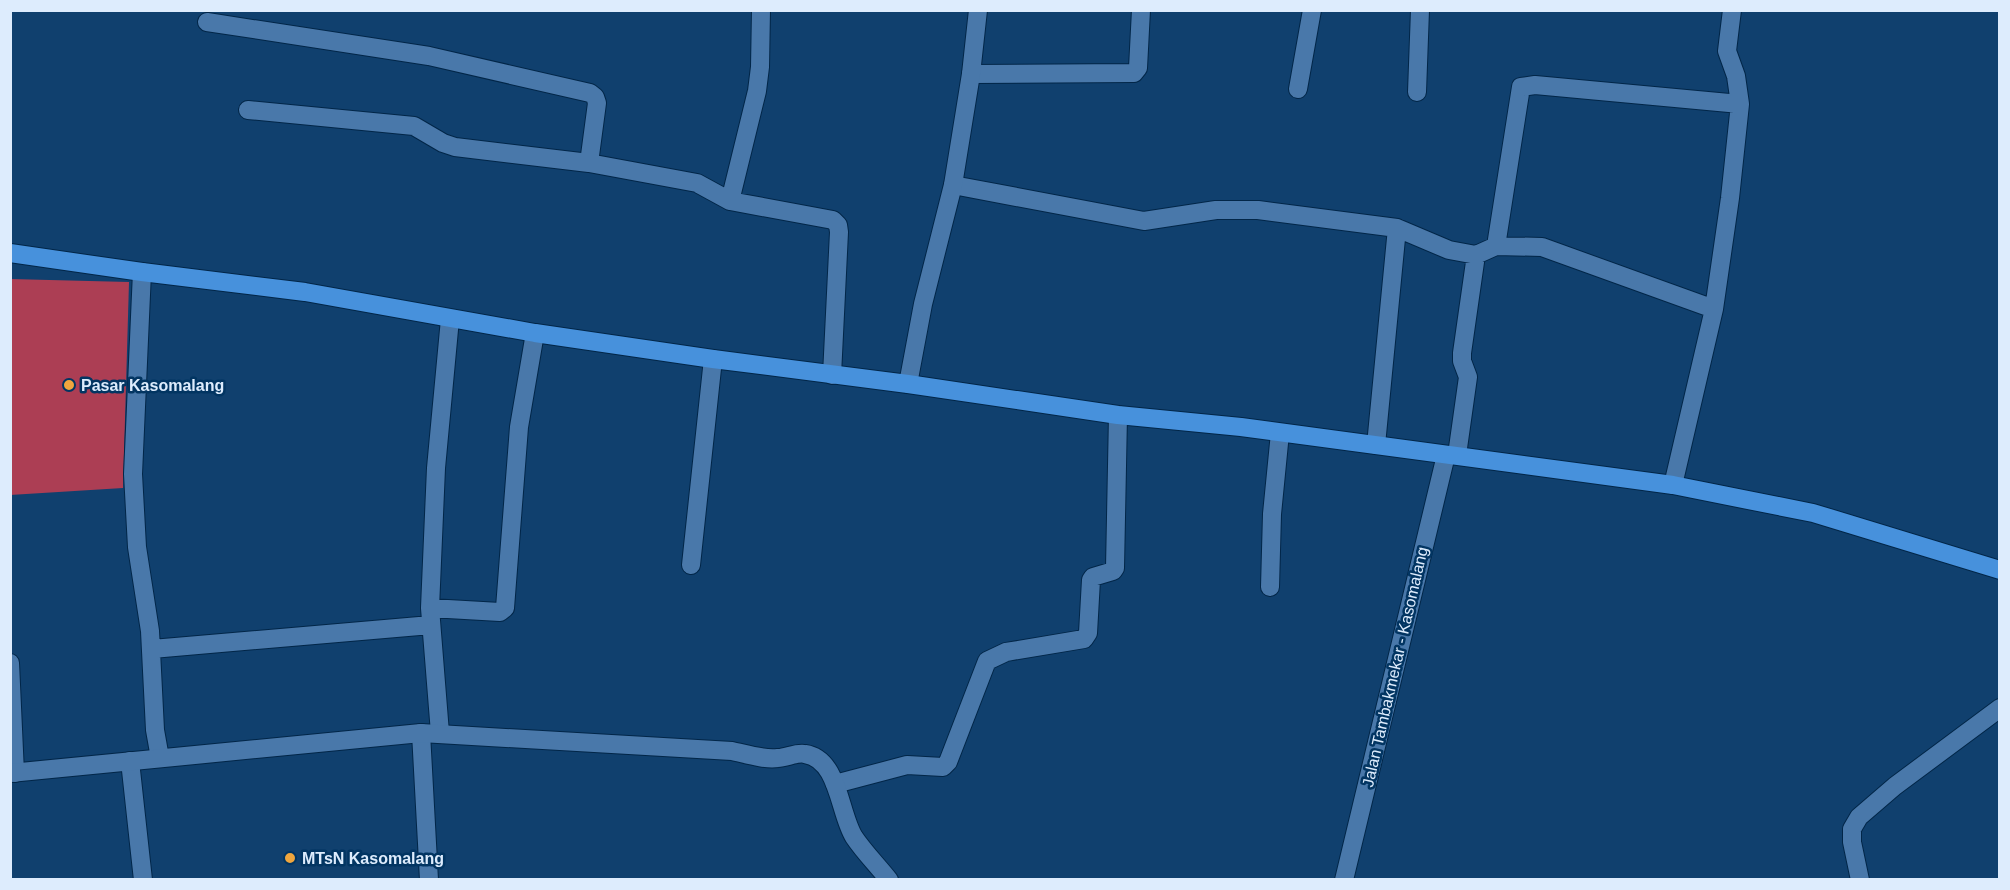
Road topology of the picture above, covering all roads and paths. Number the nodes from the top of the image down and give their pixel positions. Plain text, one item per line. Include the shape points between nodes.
1 (761, 10) edge
2 (978, 10) edge
3 (1141, 10) edge
4 (1312, 10) edge
5 (1420, 10) edge
6 (1732, 10) edge
7 (207, 22) dead end
8 (970, 74) junction
9 (1298, 89) dead end
10 (1418, 92) dead end
11 (1740, 104) junction
12 (248, 110) dead end
13 (589, 163) junction
14 (953, 186) junction
15 (730, 201) junction
16 (1397, 228) junction
17 (1496, 246) junction
18 (10, 253) edge
19 (1476, 255) junction
20 (142, 272) junction
21 (1714, 309) junction
22 (450, 319) junction
23 (536, 333) junction
24 (713, 359) junction
25 (832, 375) junction
26 (908, 384) junction
27 (1118, 415) junction
28 (1280, 433) junction
29 (1376, 445) junction
30 (1451, 455) junction
31 (1673, 485) junction
32 (691, 565) dead end
33 (2000, 570) edge
34 (1270, 586) dead end
35 (431, 616) junction
36 (152, 650) junction
37 (10, 663) edge
38 (2000, 708) edge
39 (421, 733) junction
40 (440, 733) junction
41 (160, 758) junction
42 (130, 761) junction
43 (13, 773) edge
44 (835, 783) junction
45 (143, 879) edge
46 (429, 879) edge
47 (889, 879) edge
48 (1344, 879) edge
49 (1860, 879) edge

1 - 15 street via 757,91
2 - 8 street
3 - 8 street via 1138,68 1134,73
4 - 9 street
5 - 10 street
6 - 11 street via 1727,51
7 - 13 street via 429,56 590,93 597,103
8 - 14 street
11 - 17 street via 1535,85 1521,87
11 - 21 street
12 - 13 street via 414,126 455,147
13 - 15 street via 697,183
14 - 16 street via 1144,221 1239,209
14 - 26 street via 923,304
15 - 25 street via 833,220 838,225
16 - 19 street via 1449,250
16 - 29 street
17 - 19 street
17 - 21 street via 1527,245 1556,250
18 - 20 main road
19 - 30 street, Jalan Tambakmekar - Kasomalang via 1462,353 1468,377
20 - 22 main road via 306,292
20 - 36 street via 133,474 136,547
21 - 31 street
22 - 23 main road
22 - 35 street via 436,468
23 - 24 main road
23 - 35 street via 519,427 505,608 500,612
24 - 25 main road
24 - 32 street
25 - 26 main road
26 - 27 main road
27 - 28 main road
27 - 44 street via 1115,568 1091,579 1088,633 1084,639 1006,652 987,661 943,767 907,765
28 - 29 main road
28 - 34 street
29 - 30 main road
30 - 31 main road
30 - 48 street, Jalan Tambakmekar - Kasomalang
31 - 33 main road via 1813,513
35 - 36 street
35 - 40 street
36 - 41 street
37 - 43 street
38 - 49 street via 1859,817 1852,829 1852,842
39 - 40 street
39 - 41 street
39 - 46 street
40 - 44 street via 732,752 775,759 804,753 818,759
41 - 42 street
42 - 43 street
42 - 45 street
44 - 47 street via 854,838

